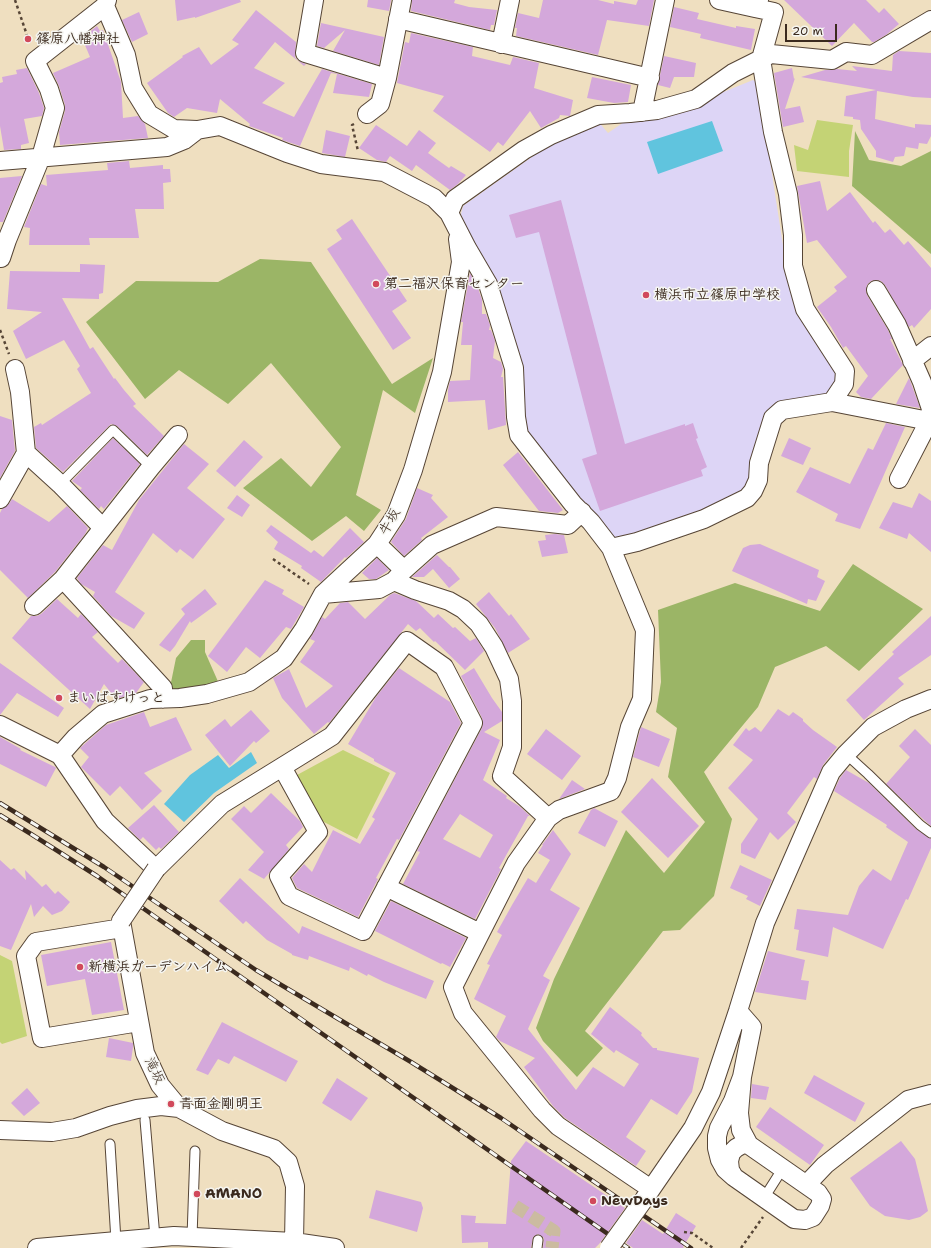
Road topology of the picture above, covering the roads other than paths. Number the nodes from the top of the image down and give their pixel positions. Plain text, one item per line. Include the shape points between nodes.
1 (314, 0) edge
2 (402, 0) edge
3 (510, 0) edge
4 (665, 0) edge
5 (719, 0) edge
6 (106, 3) edge
7 (757, 4) edge
8 (398, 19) junction
9 (931, 20) edge
10 (501, 44) junction
11 (761, 59) junction
12 (387, 78) junction
13 (650, 78) junction
14 (642, 112) junction
15 (367, 114) road end
16 (197, 130) junction
17 (41, 157) junction
18 (0, 161) edge
19 (453, 221) junction
20 (1, 258) dead end
21 (876, 290) dead end
22 (931, 346) edge
23 (912, 361) junction
24 (15, 369) road end
25 (832, 402) junction
26 (930, 422) edge
27 (178, 435) dead end
28 (26, 453) junction
29 (151, 467) junction
30 (899, 479) dead end
31 (60, 484) junction
32 (0, 500) edge
33 (582, 512) junction
34 (103, 528) junction
35 (376, 544) junction
36 (611, 548) junction
37 (399, 575) junction
38 (63, 579) junction
39 (322, 594) junction
40 (34, 606) dead end
41 (931, 698) edge
42 (164, 700) junction
43 (0, 725) edge
44 (846, 754) junction
45 (60, 755) junction
46 (282, 767) junction
47 (548, 818) junction
48 (931, 833) edge
49 (156, 869) junction
50 (386, 887) junction
51 (122, 925) junction
52 (480, 933) junction
53 (738, 1011) junction
54 (139, 1022) junction
55 (742, 1077) junction
56 (931, 1094) edge
57 (179, 1108) junction
58 (145, 1120) dead end
59 (0, 1130) edge
60 (110, 1144) dead end
61 (749, 1144) junction
62 (195, 1151) dead end
63 (784, 1168) junction
64 (734, 1177) junction
65 (807, 1184) junction
66 (648, 1194) junction
67 (765, 1206) junction
68 (192, 1237) junction
69 (155, 1238) junction
70 (116, 1241) junction
71 (294, 1245) edge
72 (37, 1248) edge
73 (335, 1248) edge
74 (610, 1248) edge

1 - 12 street via 305,53
2 - 8 street
3 - 10 street
4 - 13 street
5 - 7 street
6 - 16 street via 126,55 133,88 149,114 174,129
6 - 17 street via 35,61 55,108
7 - 11 street via 774,12
8 - 10 street
8 - 12 street
9 - 11 street via 872,55 846,52 832,60 771,54
10 - 13 street
11 - 14 street via 733,73 696,99
11 - 25 street via 773,132 788,194 794,235 793,266 805,309 845,370 844,384
12 - 15 street via 380,104
13 - 14 street
14 - 19 street via 598,115 551,135 524,150 455,199
16 - 17 street via 184,140 167,147
16 - 19 street via 220,126 321,164 384,172 434,198
17 - 18 street
17 - 20 street
19 - 33 street via 488,284 514,368 519,435
19 - 35 street, 牛坂 via 461,262 442,372 413,470 396,515
21 - 23 street via 897,325
22 - 23 street
23 - 26 street via 931,409
24 - 28 street
25 - 26 street
25 - 36 street via 782,410 773,418 759,463 758,480 747,498 704,519 637,542
26 - 30 street
27 - 29 street
28 - 31 street
28 - 32 street
29 - 31 lane via 113,430
29 - 34 street
31 - 34 street
33 - 36 street
33 - 37 street via 568,525 496,517 432,544
34 - 38 street
35 - 37 street
35 - 39 street, 牛坂
36 - 47 street via 645,630 642,699 630,727 611,792 559,810
37 - 39 street via 379,588
37 - 47 street via 415,590 449,601 463,609 479,624 494,647 509,680 512,701 512,747 502,776
38 - 40 street
38 - 42 street via 163,688
39 - 42 street, 牛坂 via 304,629 284,658 249,682 207,694
41 - 44 street via 873,727
42 - 45 street, 牛坂 via 150,699 103,714
43 - 45 street
44 - 48 lane
44 - 53 street via 831,772 765,923
45 - 49 street via 105,821
46 - 49 street via 222,804
46 - 50 street via 318,832 279,876 289,896 363,931
46 - 50 street via 332,736 407,641 444,667 473,723
47 - 52 street via 516,862
49 - 51 street, bridge
50 - 52 street
51 - 54 street, 滝坂
51 - 54 street via 36,942 26,956 42,1038
52 - 66 street via 453,987 463,1013 558,1126
53 - 55 street via 752,1027
53 - 66 street via 711,1092 693,1128
54 - 57 street, 滝坂 via 145,1053 160,1085
55 - 61 street via 739,1113 741,1130
55 - 64 street via 717,1136 716,1148 725,1169
56 - 65 street via 908,1100 826,1165
57 - 59 street via 161,1106 138,1109 76,1128 52,1132
57 - 71 street, 滝坂 via 222,1131 274,1149 288,1162 295,1186
58 - 69 lane
60 - 70 lane
61 - 63 street
61 - 64 street via 743,1144 731,1153 730,1170
62 - 68 lane
63 - 65 street
63 - 67 lane
64 - 67 street
65 - 67 street via 822,1199 813,1217 805,1220 794,1219
66 - 74 street, bridge
68 - 69 street
68 - 71 street
69 - 70 street
70 - 72 street
71 - 73 street

